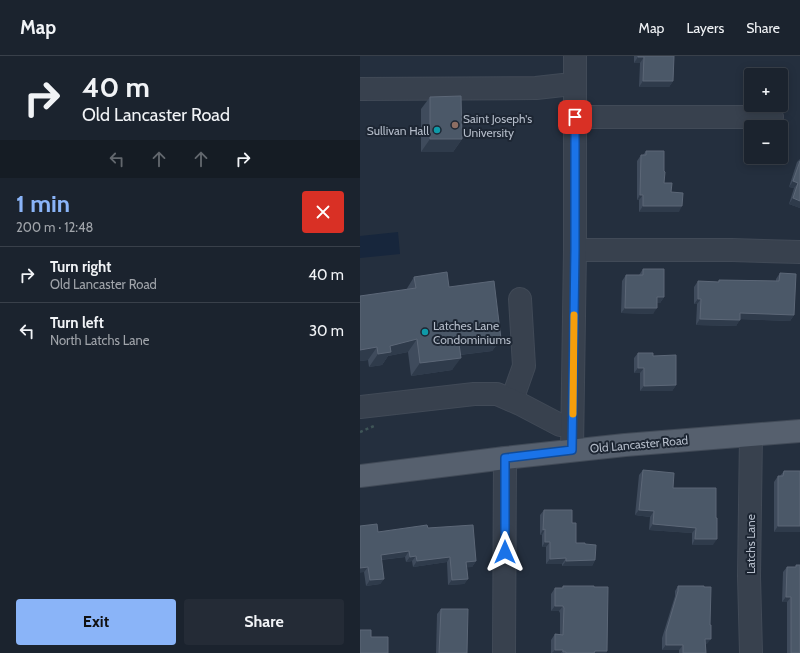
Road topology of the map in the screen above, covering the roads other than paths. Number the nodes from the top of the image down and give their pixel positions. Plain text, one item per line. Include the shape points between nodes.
1 (575, 56) edge
2 (575, 85) junction
3 (360, 89) edge
4 (575, 117) junction
5 (772, 117) dead end
6 (575, 250) junction
7 (800, 252) edge
8 (520, 299) dead end
9 (512, 400) junction
10 (360, 407) edge
11 (572, 425) junction
12 (800, 431) edge
13 (751, 435) junction
14 (572, 450) junction
15 (505, 458) junction
16 (360, 476) edge
17 (504, 653) edge
18 (751, 653) edge

1 - 2 street
2 - 3 street via 536,88
2 - 4 street
4 - 5 street
4 - 6 street
6 - 7 street
6 - 11 street
8 - 9 street via 524,366
9 - 10 street via 497,394 474,394
9 - 11 street via 560,425
11 - 14 street
12 - 13 main road, Old Lancaster Road
13 - 14 main road, Old Lancaster Road
13 - 18 street, Latchs Lane
14 - 15 main road, Old Lancaster Road
15 - 16 main road, Old Lancaster Road
15 - 17 street

